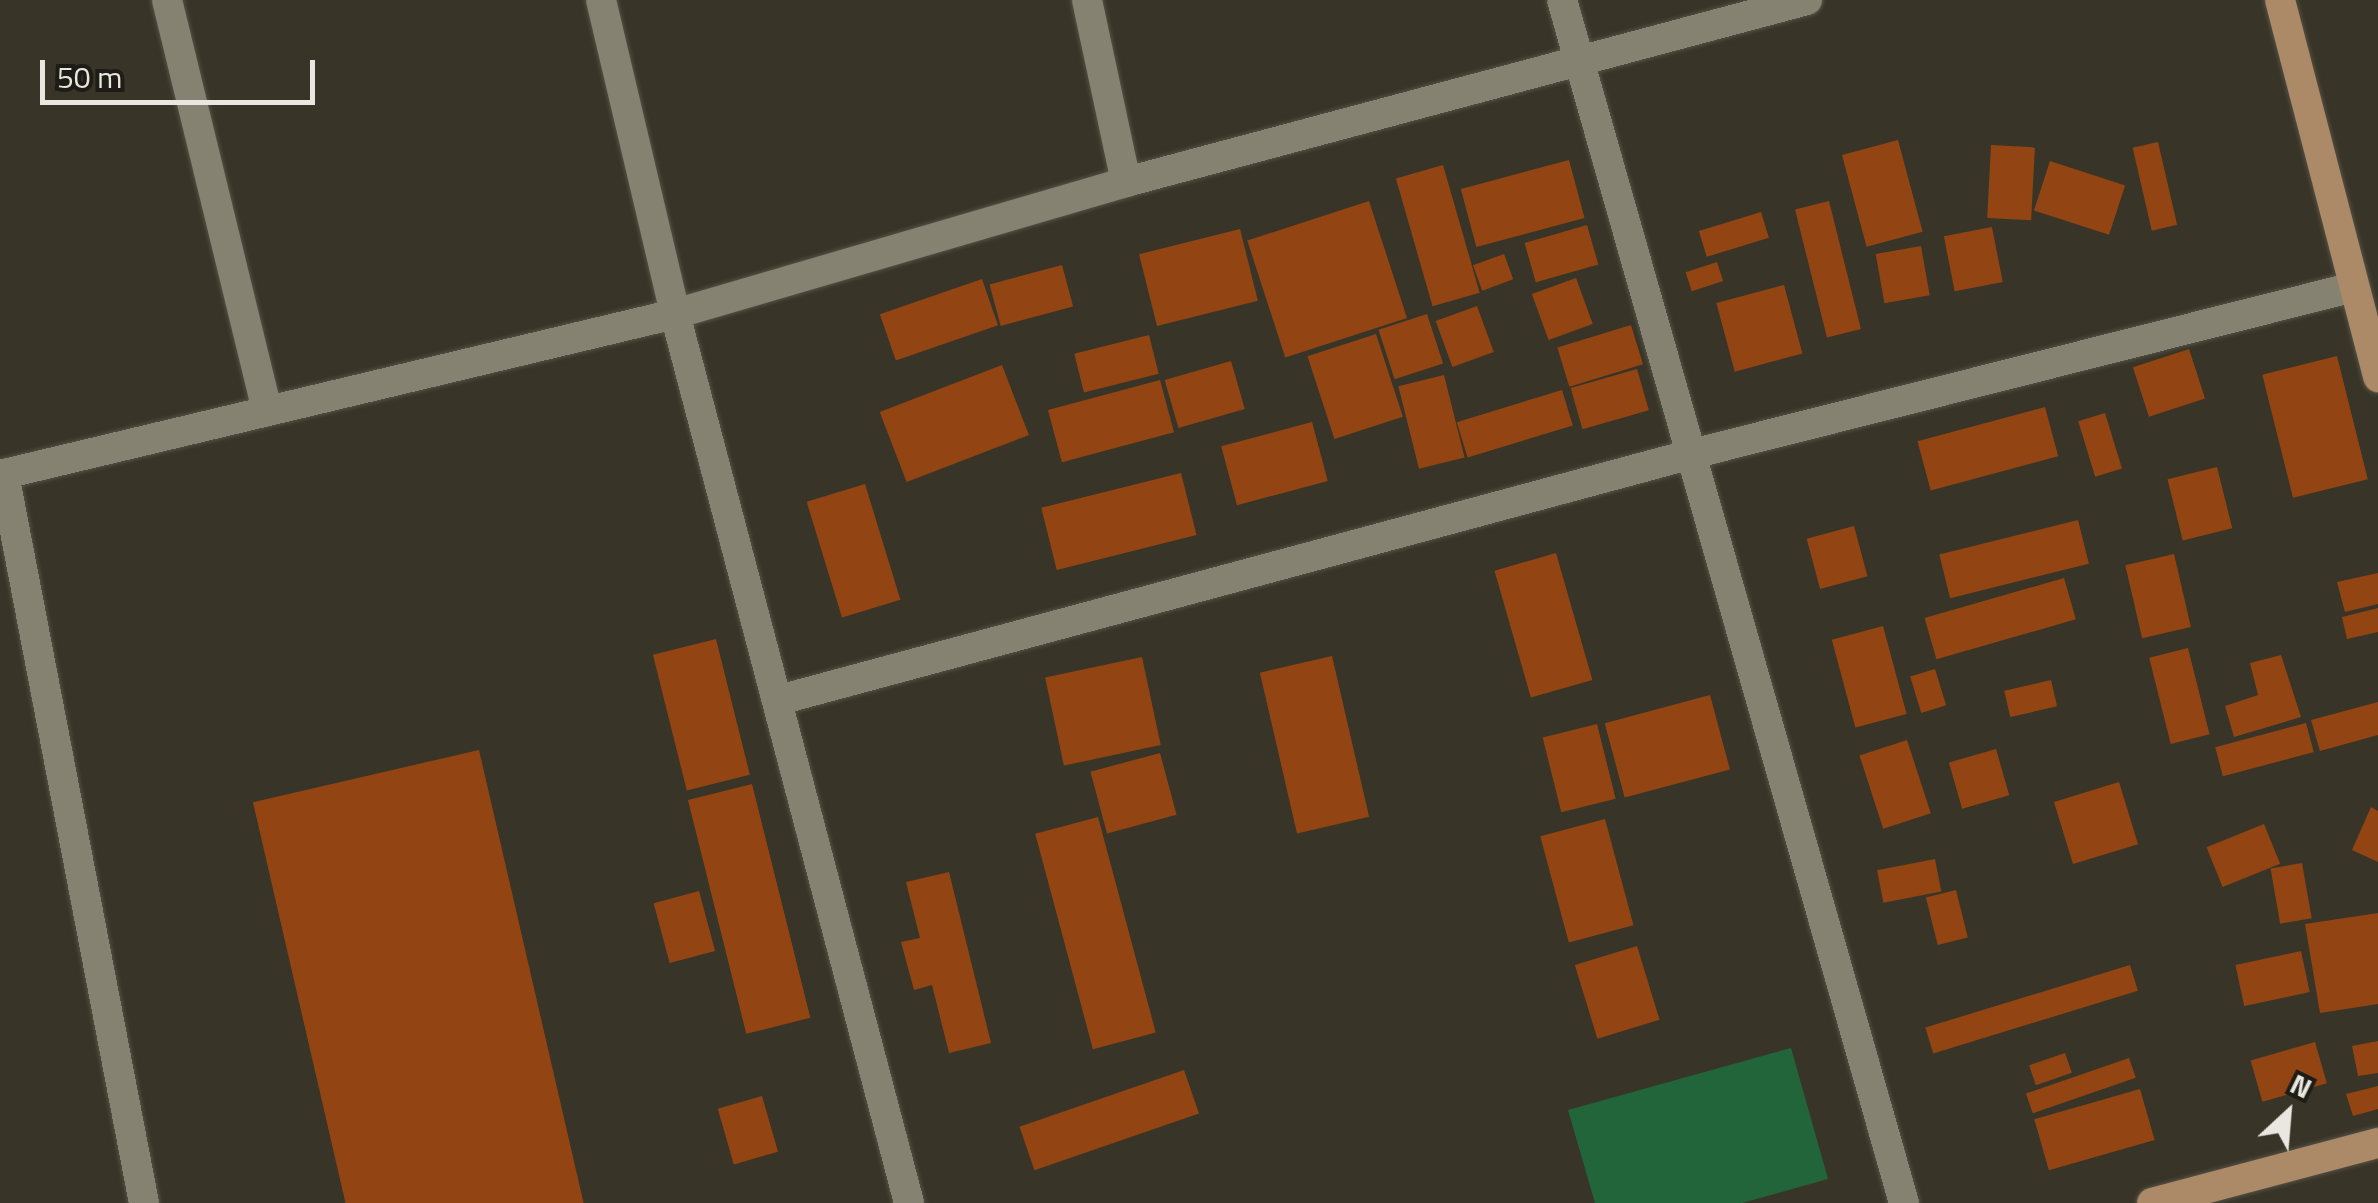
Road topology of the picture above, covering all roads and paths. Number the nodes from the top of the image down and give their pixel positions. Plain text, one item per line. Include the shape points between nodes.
1 (167, 0) edge
2 (601, 0) edge
3 (1087, 0) edge
4 (1562, 0) edge
5 (1807, 0) edge
6 (2280, 0) edge
7 (1580, 62) junction
8 (1126, 182) junction
9 (2362, 283) edge
10 (675, 314) junction
11 (2378, 377) edge
12 (266, 409) junction
13 (1692, 454) junction
14 (2, 475) edge
15 (778, 700) junction
16 (2378, 1143) edge
17 (144, 1203) edge
18 (909, 1203) edge
19 (1904, 1203) edge
20 (2152, 1203) edge

1 - 12 street
2 - 10 street
3 - 8 street
4 - 7 street
5 - 7 street
6 - 9 main road
7 - 8 street
7 - 13 street
8 - 10 street
9 - 11 main road
9 - 13 street
10 - 12 street
10 - 15 street
12 - 14 street
13 - 15 street
13 - 19 street
14 - 17 street
15 - 18 street
16 - 20 main road

